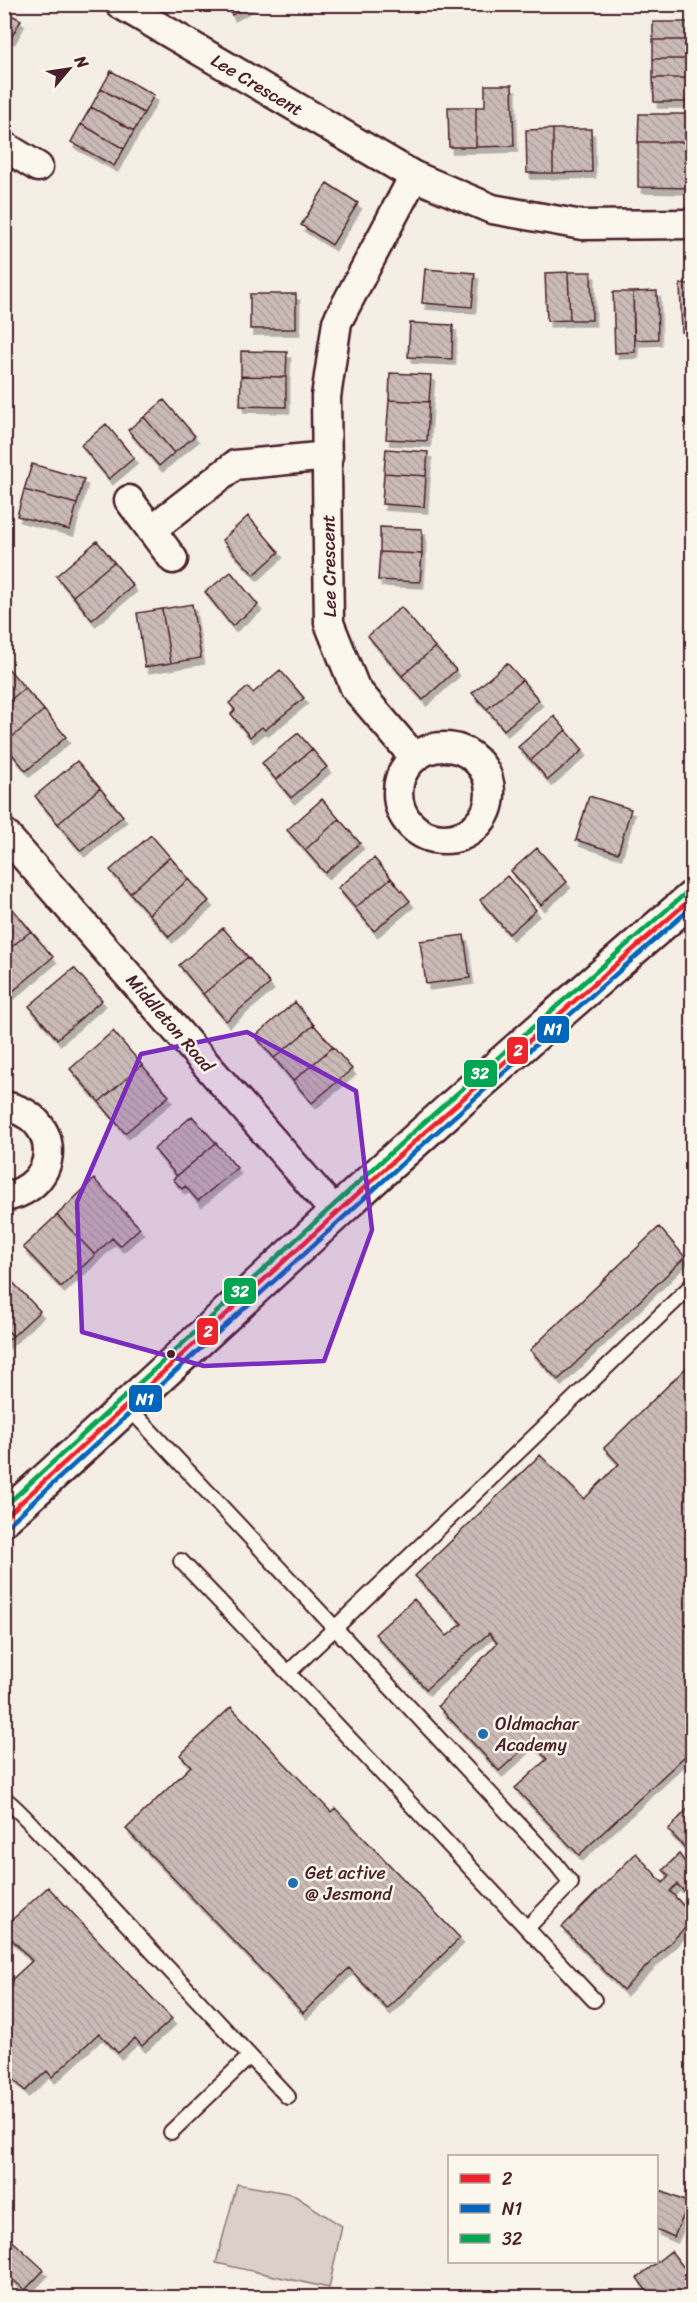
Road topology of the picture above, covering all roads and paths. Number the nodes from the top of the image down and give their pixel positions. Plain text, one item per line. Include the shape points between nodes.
1 (129, 6) edge
2 (4, 146) edge
3 (38, 167) dead end
4 (414, 176) junction
5 (693, 224) edge
6 (328, 456) junction
7 (129, 500) dead end
8 (151, 530) junction
9 (173, 559) dead end
10 (414, 758) dead end
11 (4, 833) edge
12 (693, 898) edge
13 (4, 1106) edge
14 (4, 1197) edge
15 (336, 1213) junction
16 (693, 1285) edge
17 (128, 1407) junction
18 (4, 1518) edge
19 (181, 1561) dead end
20 (335, 1628) junction
21 (288, 1673) junction
22 (4, 1798) edge
23 (527, 1928) junction
24 (594, 2000) dead end
25 (249, 2057) junction
26 (288, 2097) dead end
27 (171, 2132) dead end

1 - 4 street, Lee Crescent
2 - 3 street
4 - 5 street, Lee Crescent via 492,209 582,225
4 - 6 street, Lee Crescent via 337,322 326,397
6 - 8 street via 235,465
6 - 10 street, Lee Crescent via 329,623 355,688
7 - 8 street
8 - 9 street
11 - 15 street, Middleton Road
12 - 15 street via 483,1079
13 - 14 street via 33,1116 48,1144 48,1160 42,1175 32,1187
15 - 17 street
16 - 20 lane
17 - 18 street
17 - 20 lane
19 - 21 lane
20 - 21 lane
20 - 23 lane via 571,1883
21 - 23 lane
22 - 25 lane via 68,1861
23 - 24 lane
25 - 26 lane
25 - 27 lane

